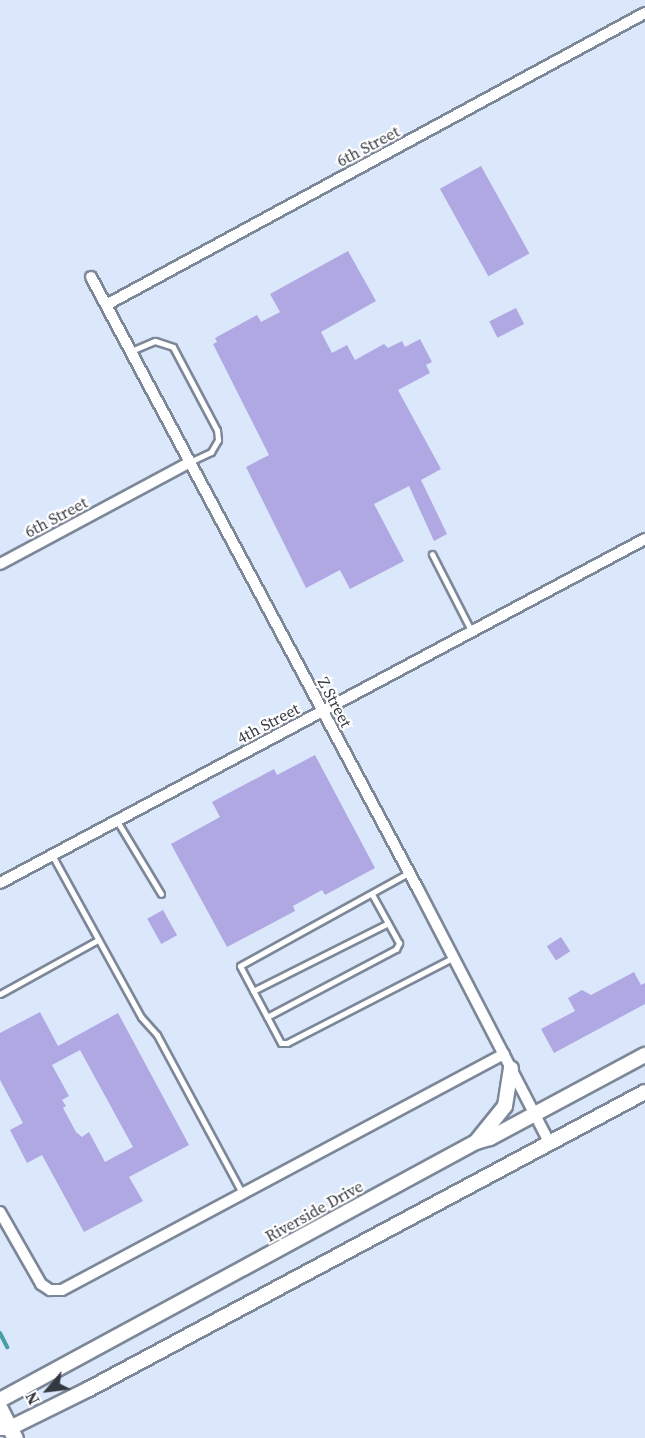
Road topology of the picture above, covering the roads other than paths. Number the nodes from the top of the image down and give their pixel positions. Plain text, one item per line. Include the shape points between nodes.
1 (645, 13) edge
2 (91, 277) dead end
3 (106, 305) junction
4 (131, 351) junction
5 (190, 462) junction
6 (645, 539) edge
7 (432, 554) dead end
8 (0, 564) edge
9 (472, 632) junction
10 (323, 711) junction
11 (117, 821) junction
12 (52, 855) junction
13 (410, 873) junction
14 (0, 883) edge
15 (161, 894) dead end
16 (373, 896) junction
17 (388, 923) junction
18 (98, 940) junction
19 (454, 957) junction
20 (253, 991) junction
21 (0, 994) edge
22 (267, 1017) junction
23 (504, 1054) junction
24 (645, 1055) edge
25 (512, 1068) junction
26 (645, 1092) edge
27 (534, 1114) junction
28 (476, 1142) junction
29 (549, 1142) junction
30 (243, 1194) junction
31 (0, 1212) edge
32 (0, 1400) edge
33 (0, 1409) edge
34 (8, 1431) edge

1 - 3 street, 6th Street
2 - 3 street, Z Street
3 - 4 street, Z Street
4 - 5 street, Z Street
4 - 5 lane via 155,341 173,347 217,430 218,440 211,452
5 - 8 street, 6th Street
5 - 10 street, Z Street
6 - 9 street, 4th Street
7 - 9 lane
9 - 10 street, 4th Street
10 - 11 street, 4th Street
10 - 13 street, Z Street
11 - 12 street, 4th Street
11 - 15 lane
12 - 14 street, 4th Street
12 - 18 lane
13 - 16 lane
13 - 19 street, Z Street
16 - 17 lane
16 - 20 lane via 240,966
17 - 20 lane
17 - 22 lane via 399,943 396,949
18 - 21 lane
18 - 30 lane via 141,1017 157,1035
19 - 22 lane via 281,1043
19 - 23 street, Z Street
20 - 22 lane
23 - 25 street, Z Street
23 - 30 street
24 - 27 street, Riverside Drive
25 - 27 street, Z Street
25 - 28 street via 505,1106
26 - 29 street
27 - 28 street, Riverside Drive
27 - 29 street, Z Street
28 - 32 street, Riverside Drive
29 - 34 street
30 - 31 street via 74,1285 50,1290 34,1275
33 - 34 main road

